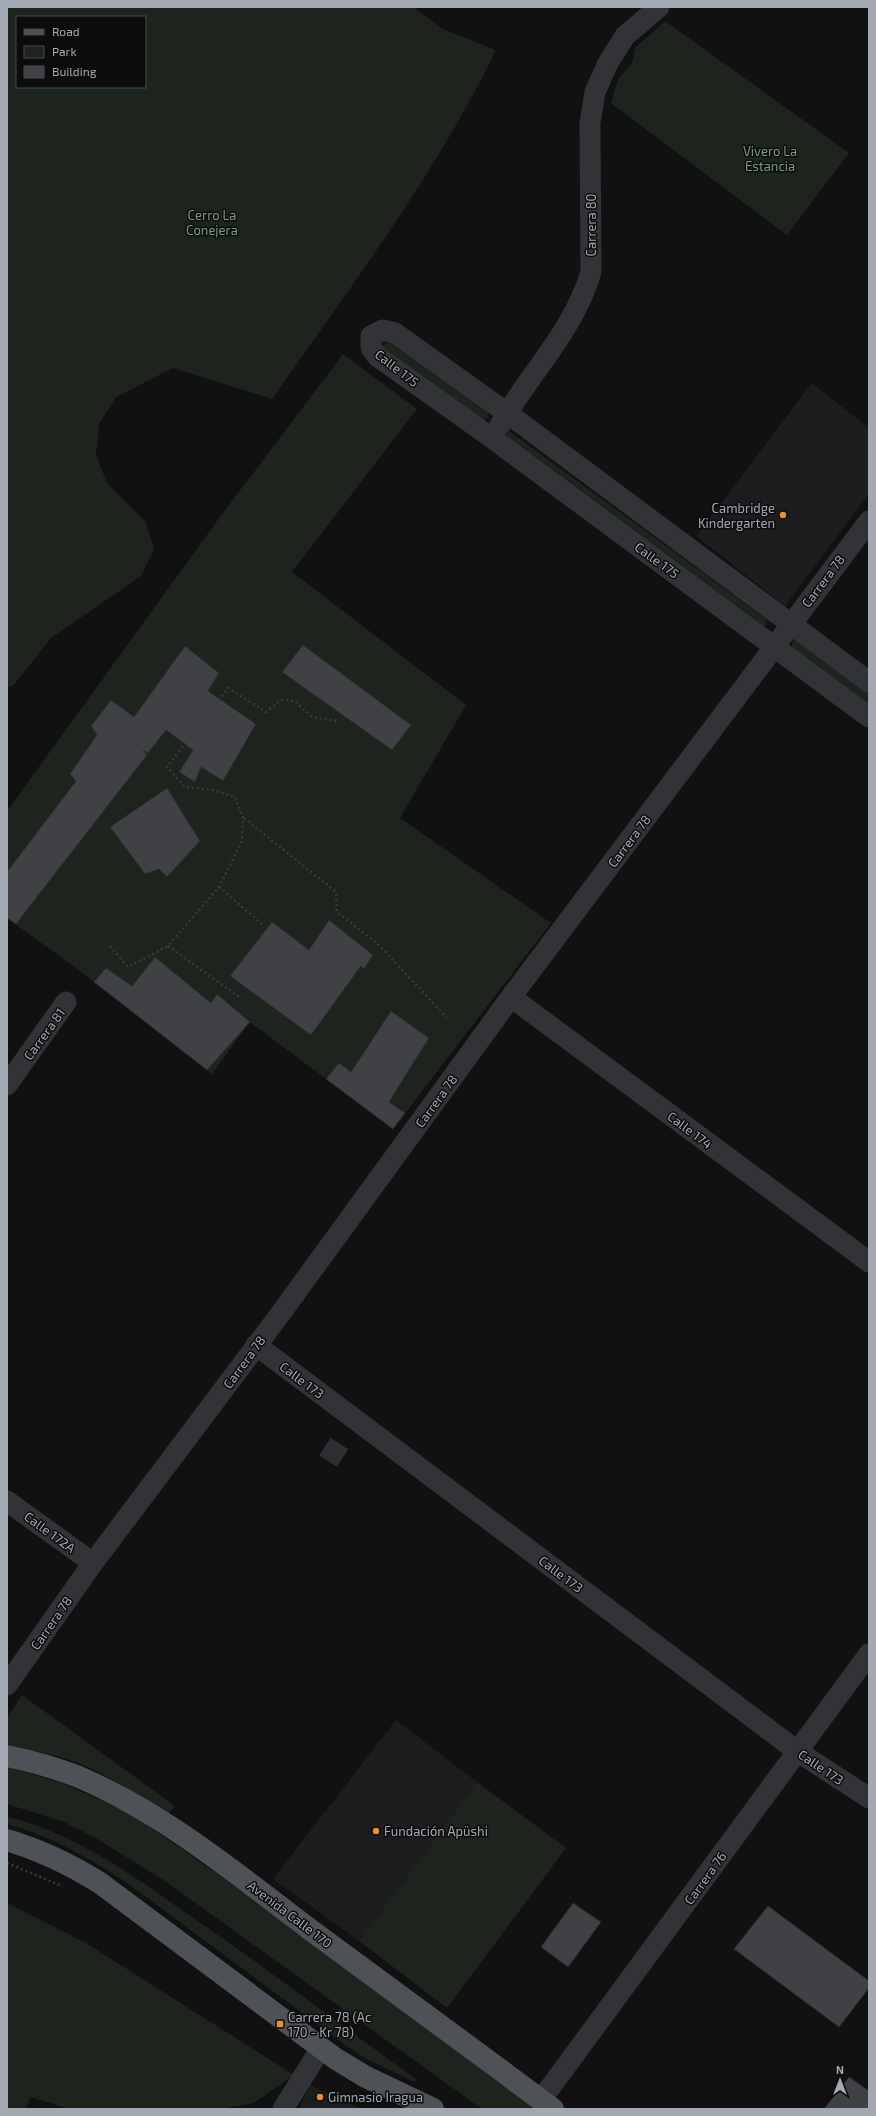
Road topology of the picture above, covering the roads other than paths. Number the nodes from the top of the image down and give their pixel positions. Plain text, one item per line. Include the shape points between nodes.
1 (659, 7) edge
2 (507, 413) junction
3 (492, 438) junction
4 (869, 521) edge
5 (791, 624) junction
6 (775, 646) junction
7 (869, 682) edge
8 (869, 717) edge
9 (511, 997) junction
10 (66, 1002) dead end
11 (7, 1085) edge
12 (869, 1262) edge
13 (256, 1345) junction
14 (7, 1501) edge
15 (93, 1563) junction
16 (869, 1654) edge
17 (7, 1684) edge
18 (797, 1751) junction
19 (7, 1756) edge
20 (869, 1798) edge
21 (7, 1840) edge
22 (321, 2048) junction
23 (547, 2105) edge
24 (283, 2109) edge
25 (433, 2109) edge

1 - 2 street, Carrera 80 via 625,36 608,63 596,92 590,123 591,272 585,291 548,356
2 - 3 street, Carrera 80
2 - 3 street, Calle 175 via 395,333 383,330 372,336 371,348 378,357
2 - 5 street, Calle 175
3 - 6 street, Calle 175
4 - 5 street, Carrera 78
5 - 6 street, Carrera 78
5 - 7 street, Calle 175
6 - 8 street, Calle 175
6 - 9 street, Carrera 78
9 - 12 street, Calle 174
9 - 13 street, Carrera 78
10 - 11 street, Carrera 81
13 - 15 street, Carrera 78
13 - 18 street, Calle 173
14 - 15 street, Calle 172A
15 - 17 street, Carrera 78
16 - 18 street, Carrera 76
18 - 20 street, Calle 173
18 - 23 street, Carrera 76
19 - 23 main road, Avenida Calle 170 via 79,1777 158,1819 218,1860
21 - 22 main road via 72,1866 100,1883
22 - 24 street
22 - 25 main road via 366,2077

